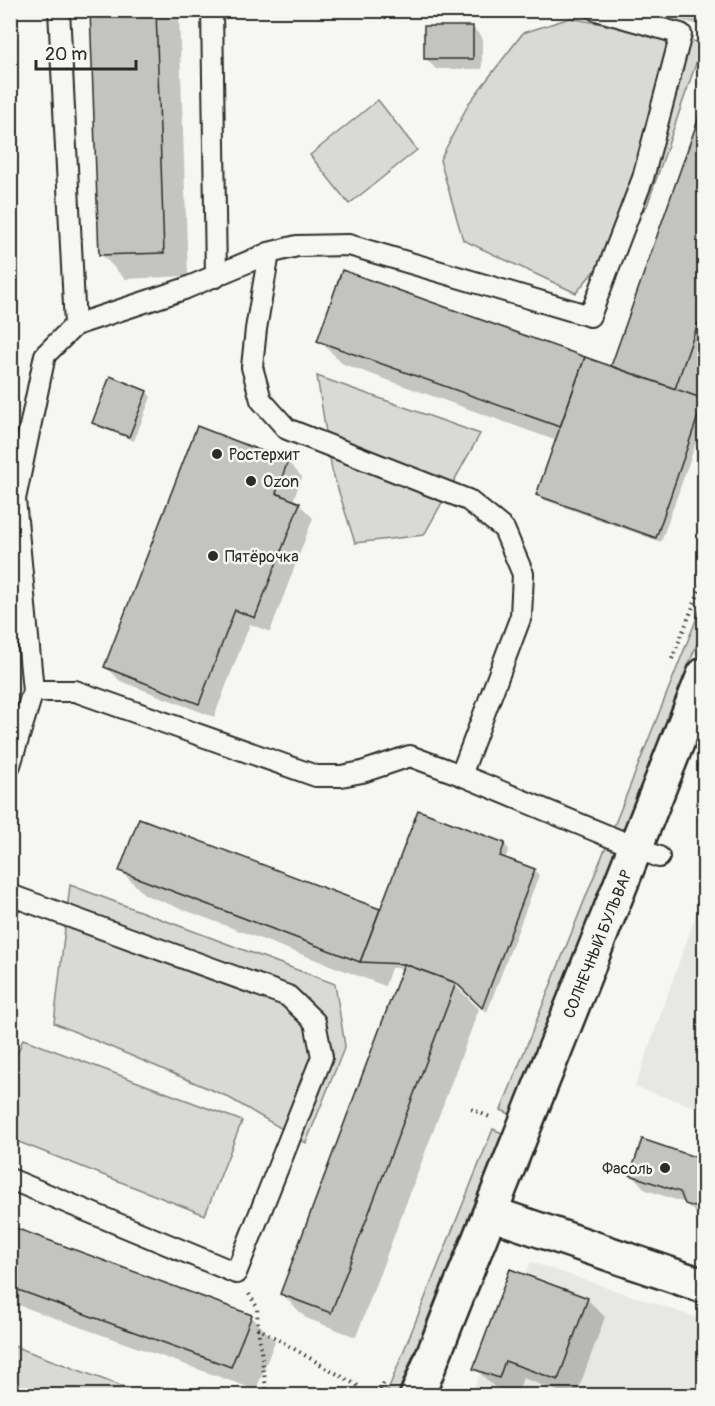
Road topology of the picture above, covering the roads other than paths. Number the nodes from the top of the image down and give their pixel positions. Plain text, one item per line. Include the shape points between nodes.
1 (60, 10) edge
2 (212, 10) edge
3 (596, 10) edge
4 (269, 253) junction
5 (216, 277) junction
6 (75, 325) junction
7 (705, 675) edge
8 (33, 691) junction
9 (10, 765) edge
10 (461, 775) junction
11 (647, 852) junction
12 (10, 895) edge
13 (10, 1179) edge
14 (490, 1213) junction
15 (705, 1286) edge
16 (417, 1395) edge

1 - 6 lane
2 - 5 lane
3 - 4 lane via 681,34 643,178 590,316 349,245 297,246
4 - 5 lane
4 - 10 lane via 252,367 261,400 287,429 468,500 504,529 523,574 521,616
5 - 6 lane
6 - 8 lane via 45,355 15,499
7 - 11 street, СОЛНЕЧНЫЙ БУЛЬВАР
8 - 9 lane
8 - 10 lane via 75,691 316,776 362,772 410,756
10 - 11 lane
11 - 14 street, СОЛНЕЧНЫЙ БУЛЬВАР
12 - 13 lane via 288,996 315,1022 322,1057 236,1273
14 - 15 street
14 - 16 street, СОЛНЕЧНЫЙ БУЛЬВАР

